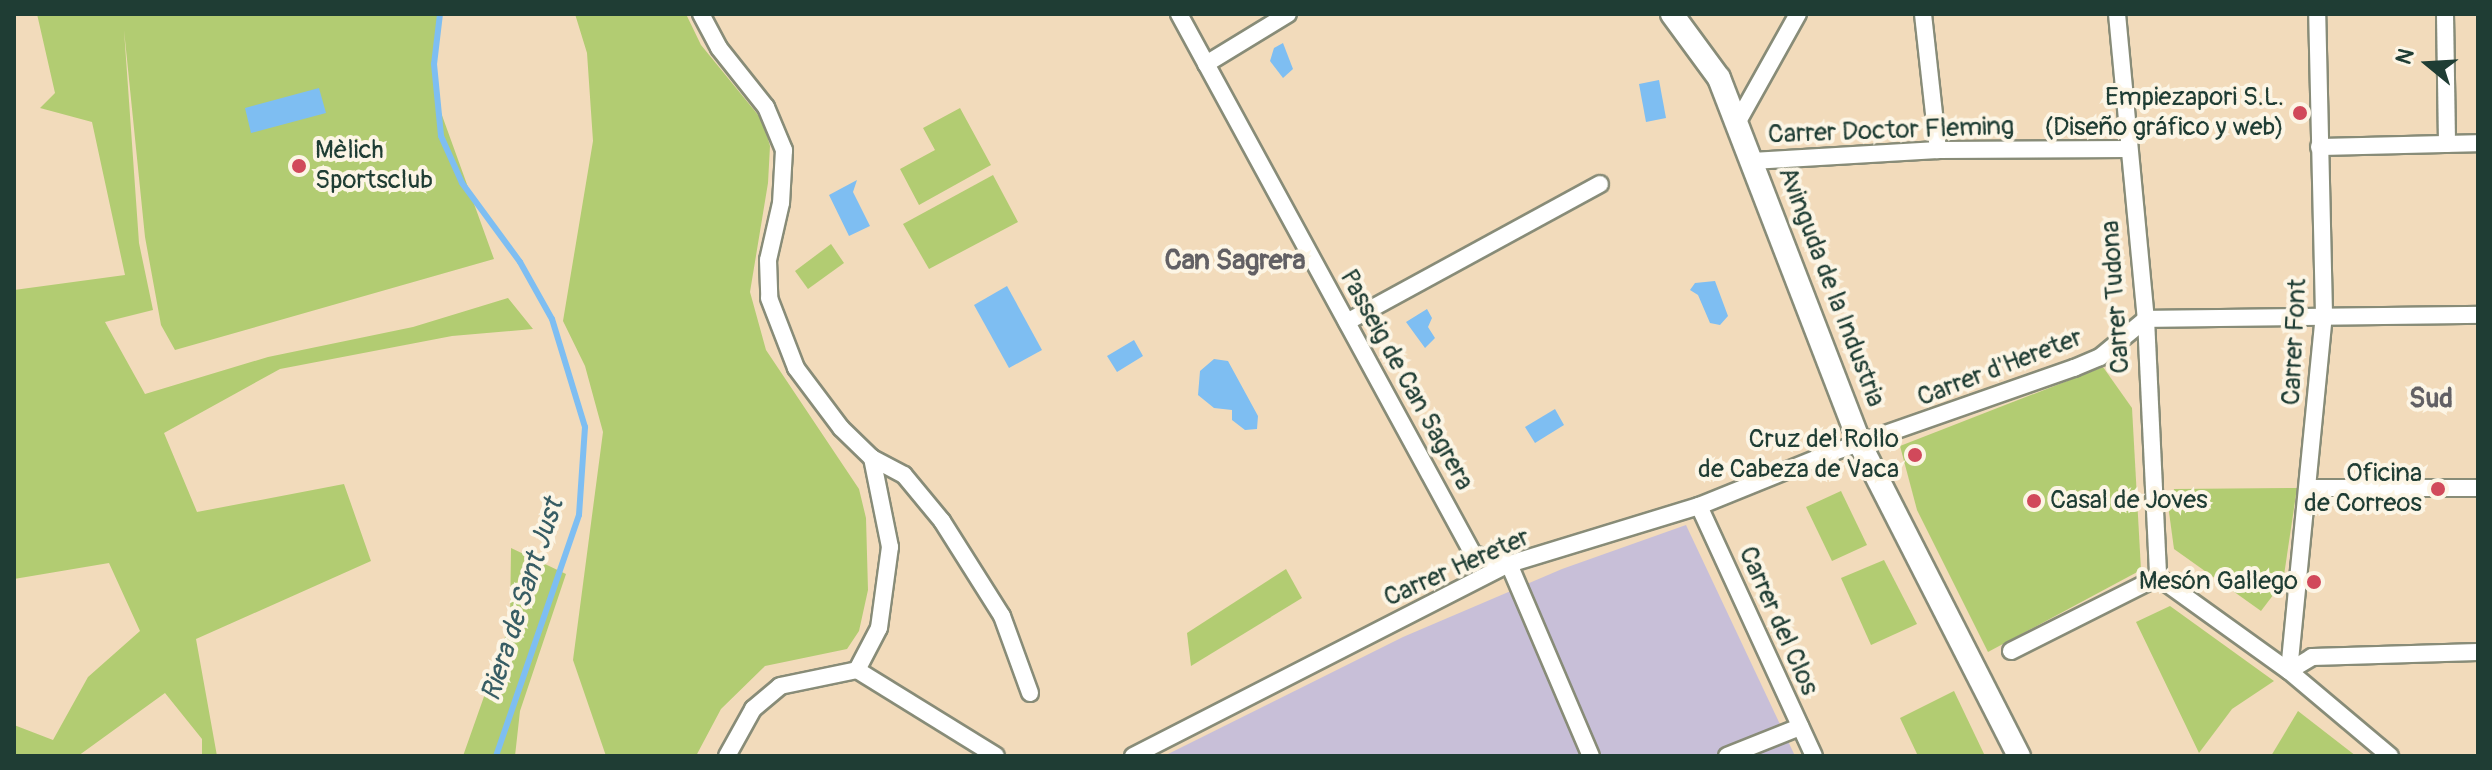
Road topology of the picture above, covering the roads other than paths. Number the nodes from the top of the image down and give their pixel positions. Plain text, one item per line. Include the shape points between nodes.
1 (701, 14) edge
2 (1179, 14) edge
3 (1288, 14) edge
4 (1672, 14) edge
5 (1798, 14) edge
6 (1923, 14) edge
7 (2117, 14) edge
8 (2317, 14) edge
9 (2445, 14) edge
10 (1206, 64) junction
11 (1737, 123) junction
12 (2478, 143) edge
13 (2447, 144) junction
14 (2319, 147) junction
15 (2128, 149) junction
16 (1938, 150) junction
17 (1752, 161) junction
18 (1600, 184) dead end
19 (2324, 314) junction
20 (2478, 315) edge
21 (2146, 319) junction
22 (1347, 322) junction
23 (1861, 446) junction
24 (872, 458) junction
25 (2308, 488) junction
26 (2478, 488) edge
27 (1699, 506) junction
28 (1509, 564) junction
29 (2158, 577) junction
30 (2011, 651) dead end
31 (2478, 652) edge
32 (857, 670) junction
33 (2289, 671) junction
34 (1030, 693) dead end
35 (1800, 727) junction
36 (727, 756) edge
37 (996, 756) edge
38 (1133, 756) edge
39 (1591, 756) edge
40 (1727, 756) edge
41 (1814, 756) edge
42 (2019, 756) edge
43 (2390, 756) edge

1 - 24 street via 719,48 766,107 784,150 781,203 768,260 769,298 779,328 796,368 841,428
2 - 10 street, Passeig de Can Sagrera
3 - 10 street
4 - 11 street, Avinguda de la Industria via 1719,78
5 - 11 street
6 - 16 street
7 - 15 street, Carrer Tudona
8 - 14 street, Carrer Font
9 - 13 street
10 - 22 street, Passeig de Can Sagrera
11 - 17 street, Avinguda de la Industria
12 - 13 street
13 - 14 street
14 - 19 street, Carrer Font
15 - 16 street, Carrer Doctor Fleming
15 - 21 street, Carrer Tudona
16 - 17 street, Carrer Doctor Fleming
17 - 23 street, Avinguda de la Industria
18 - 22 street
19 - 20 street
19 - 21 street
19 - 25 street, Carrer Font
21 - 23 street, Carrer d'Hereter via 2100,357
21 - 29 street, Carrer Tudona
22 - 28 street, Passeig de Can Sagrera via 1473,554
23 - 27 street, Carrer Hereter
23 - 42 street, Avinguda de la Industria
24 - 32 street via 890,547 879,628
24 - 34 street via 904,475 942,521 1002,616
25 - 26 street
25 - 33 street, Carrer Font
27 - 28 street, Carrer Hereter
27 - 35 street, Carrer del Clos
28 - 38 street, Carrer Hereter
28 - 39 street
29 - 30 street
29 - 33 street
31 - 33 street via 2312,657
32 - 36 street via 780,686 753,709
32 - 37 street
33 - 43 street
35 - 40 street
35 - 41 street, Carrer del Clos

